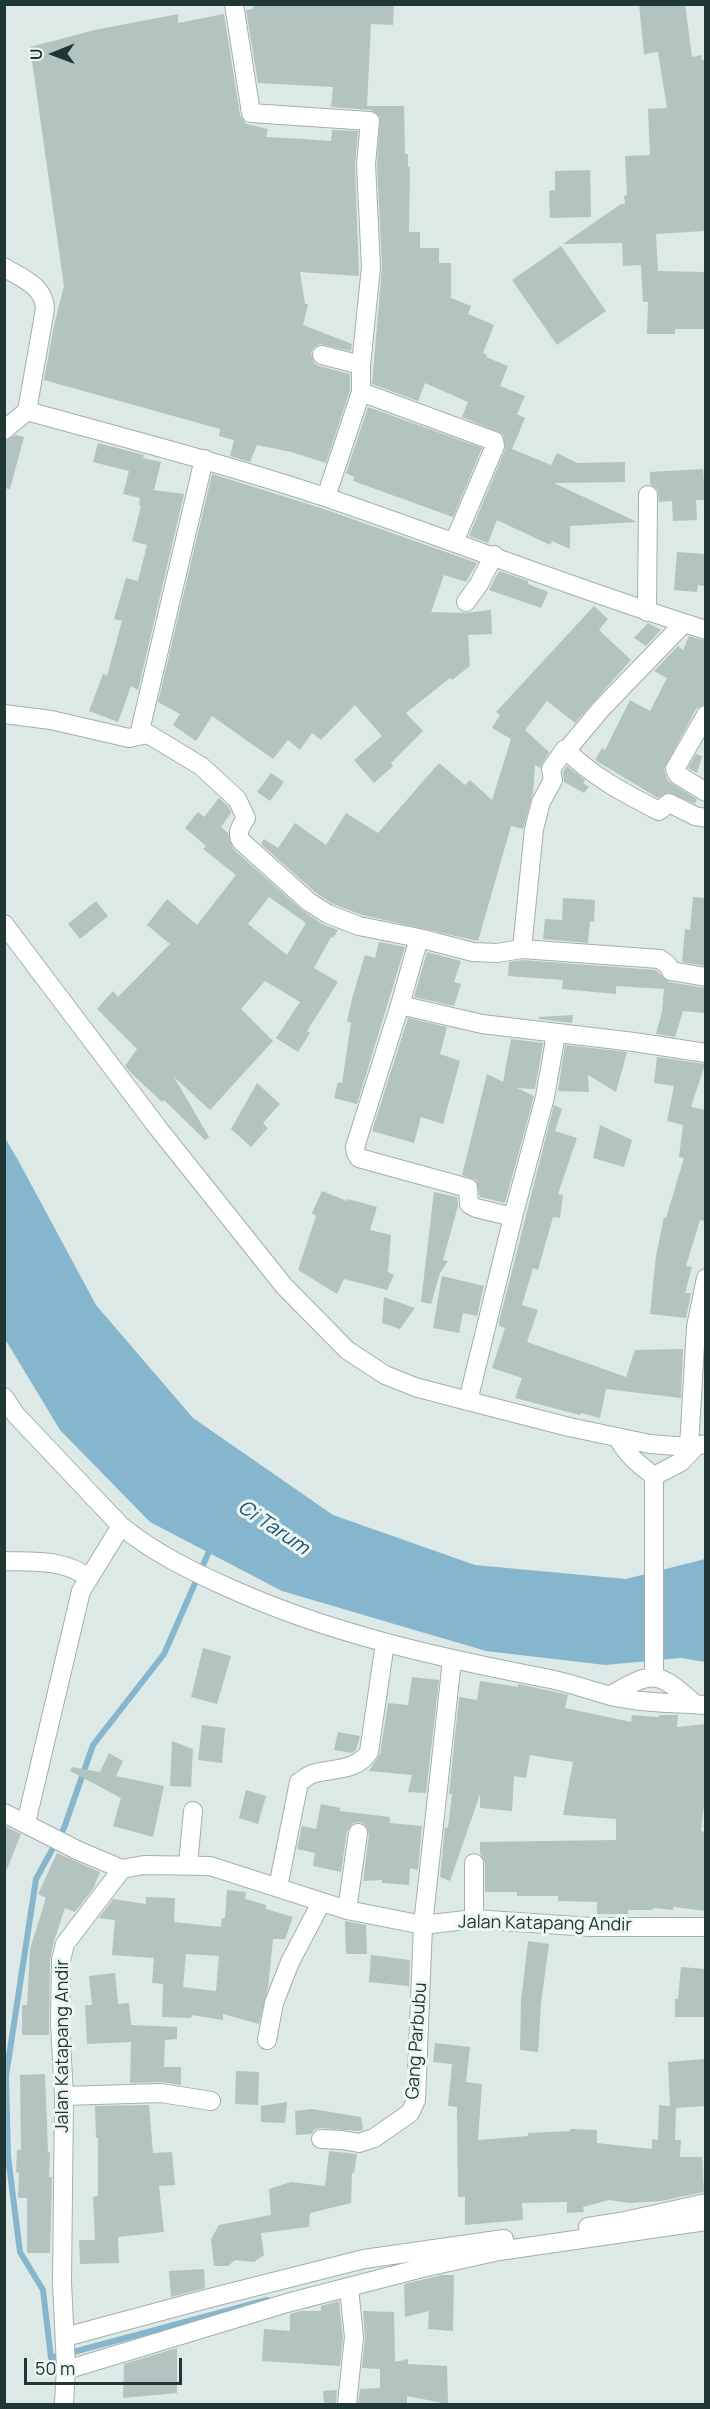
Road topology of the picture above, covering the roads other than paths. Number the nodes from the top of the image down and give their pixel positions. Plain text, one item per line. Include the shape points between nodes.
1 (234, 4) edge
2 (4, 267) edge
3 (322, 355) dead end
4 (361, 365) junction
5 (361, 392) junction
6 (27, 411) junction
7 (4, 430) edge
8 (204, 459) junction
9 (648, 495) dead end
10 (326, 497) junction
11 (454, 542) junction
12 (494, 555) junction
13 (466, 602) dead end
14 (647, 612) junction
15 (684, 623) junction
16 (705, 630) edge
17 (4, 714) edge
18 (705, 715) edge
19 (139, 735) junction
20 (566, 751) junction
21 (705, 792) edge
22 (705, 818) edge
23 (4, 924) edge
24 (419, 938) junction
25 (522, 950) junction
26 (705, 977) edge
27 (400, 1005) junction
28 (556, 1034) junction
29 (705, 1053) edge
30 (513, 1217) junction
31 (705, 1278) edge
32 (4, 1397) edge
33 (468, 1401) junction
34 (616, 1437) junction
35 (697, 1445) edge
36 (654, 1476) junction
37 (121, 1526) junction
38 (4, 1561) edge
39 (88, 1578) junction
40 (385, 1643) junction
41 (452, 1660) junction
42 (654, 1676) junction
43 (610, 1695) junction
44 (700, 1705) edge
45 (193, 1811) dead end
46 (4, 1814) edge
47 (26, 1823) junction
48 (358, 1833) dead end
49 (474, 1863) dead end
50 (188, 1865) junction
51 (122, 1869) junction
52 (278, 1887) junction
53 (321, 1903) junction
54 (347, 1910) junction
55 (474, 1919) junction
56 (423, 1925) junction
57 (705, 1927) edge
58 (267, 2040) dead end
59 (64, 2096) junction
60 (211, 2101) dead end
61 (321, 2139) dead end
62 (705, 2204) edge
63 (705, 2221) edge
64 (350, 2288) junction
65 (65, 2343) junction
66 (66, 2368) junction
67 (64, 2404) edge
68 (347, 2404) edge

1 - 4 street via 251,113 370,121 366,164 371,267
2 - 6 street via 32,283 44,300
3 - 4 street
4 - 5 street
5 - 10 street
5 - 11 street via 494,441
6 - 7 street
6 - 8 street
8 - 10 street
8 - 19 street
9 - 14 street
10 - 11 street
11 - 12 street
12 - 13 street
12 - 14 street
14 - 15 street
15 - 16 street
15 - 20 street
17 - 19 street via 129,738
18 - 21 street via 675,769
19 - 24 street via 157,738 201,766 237,800 246,818 238,830 241,841 309,902 359,926
20 - 22 street via 597,777 659,811 669,804
20 - 25 street via 551,769 553,780 534,829
23 - 33 street via 284,1286 347,1350 385,1375
24 - 25 street via 473,952
24 - 27 street
25 - 26 street via 660,959 670,971
27 - 28 street via 482,1024
27 - 30 street via 356,1153 359,1158 468,1188 469,1204
28 - 29 street
28 - 30 street
30 - 33 street
31 - 35 street via 696,1327
32 - 37 street via 16,1415
33 - 34 street
34 - 35 street via 650,1444
34 - 36 street via 635,1463
35 - 36 street via 681,1462
36 - 42 street
37 - 39 street
37 - 40 street via 188,1570 273,1608
38 - 39 street via 55,1563
39 - 47 street via 81,1591
40 - 41 street
40 - 52 street via 369,1752 343,1770 310,1774 299,1782
41 - 43 street via 574,1683
41 - 56 street, Gang Parbubu
42 - 43 street
42 - 44 street via 668,1681
43 - 44 street
45 - 50 street
46 - 47 street
47 - 51 street
48 - 54 street
49 - 55 street
50 - 51 street, Jalan Katapang Andir
50 - 52 street, Jalan Katapang Andir via 210,1866
51 - 59 street, Jalan Katapang Andir via 62,1952
52 - 53 street, Jalan Katapang Andir
53 - 54 street, Jalan Katapang Andir
53 - 58 street via 290,1962 274,2003
54 - 56 street, Jalan Katapang Andir
55 - 56 street, Jalan Katapang Andir
55 - 57 street, Jalan Katapang Andir via 590,1927
56 - 61 street, Gang Parbubu via 416,2100 410,2113 374,2138 359,2143
59 - 60 street via 161,2093
59 - 65 street, Jalan Katapang Andir
62 - 65 street via 620,2222 364,2259 188,2303
63 - 64 street via 499,2251
64 - 66 street via 243,2315
64 - 68 street via 354,2337
65 - 66 street, Jalan Katapang Andir
66 - 67 street, Jalan Katapang Andir

